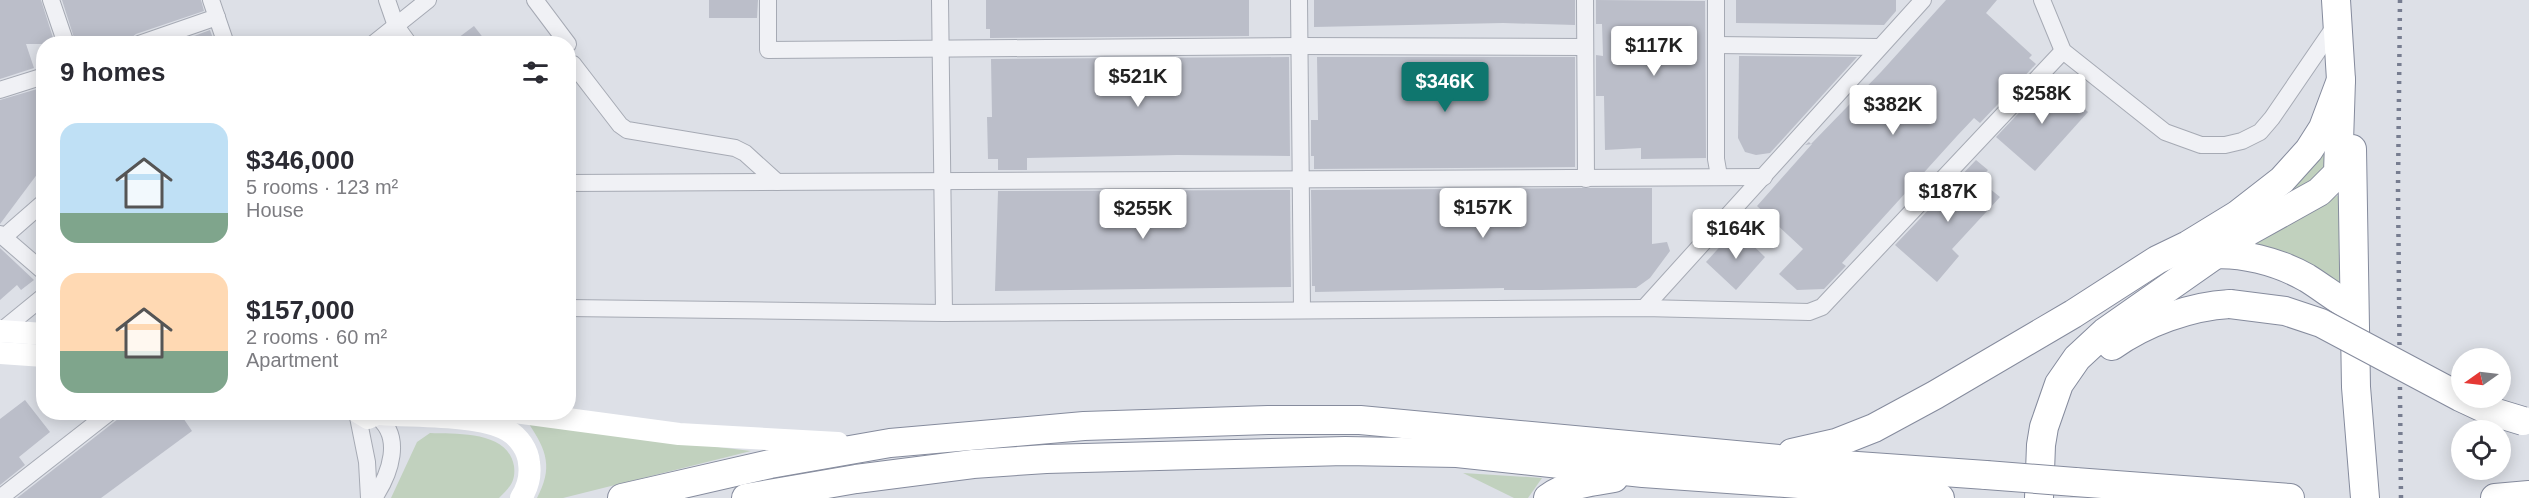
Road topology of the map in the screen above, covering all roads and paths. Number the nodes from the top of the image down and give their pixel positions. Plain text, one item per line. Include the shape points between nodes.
1 (51, 0) edge
2 (211, 0) edge
3 (387, 0) edge
4 (428, 0) edge
5 (535, 0) edge
6 (768, 0) edge
7 (940, 0) edge
8 (1299, 0) edge
9 (1585, 0) edge
10 (1716, 0) edge
11 (1923, 0) edge
12 (2042, 0) edge
13 (2341, 7) edge
14 (217, 16) junction
15 (396, 26) junction
16 (63, 36) edge
17 (161, 36) edge
18 (223, 36) edge
19 (383, 36) edge
20 (403, 36) edge
21 (562, 36) edge
22 (1716, 45) junction
23 (1299, 46) junction
24 (1585, 47) junction
25 (1879, 47) junction
26 (941, 49) junction
27 (2063, 51) junction
28 (576, 73) edge
29 (36, 79) edge
30 (2341, 80) junction
31 (0, 90) edge
32 (1719, 176) junction
33 (1764, 177) junction
34 (1586, 179) junction
35 (942, 180) junction
36 (1299, 180) junction
37 (777, 182) junction
38 (576, 183) edge
39 (36, 208) edge
40 (2, 236) edge
41 (2215, 254) junction
42 (2157, 261) junction
43 (36, 265) edge
44 (36, 303) edge
45 (576, 308) edge
46 (1644, 308) junction
47 (2354, 309) junction
48 (1302, 310) junction
49 (944, 313) junction
50 (0, 332) edge
51 (36, 334) edge
52 (0, 353) edge
53 (36, 355) edge
54 (2052, 408) junction
55 (100, 420) edge
56 (370, 420) edge
57 (381, 420) edge
58 (466, 420) edge
59 (575, 420) edge
60 (2526, 421) edge
61 (891, 443) junction
62 (1749, 457) junction
63 (1643, 473) junction
64 (1798, 484) junction
65 (2529, 495) edge
66 (0, 498) edge
67 (369, 498) edge
68 (374, 498) edge
69 (521, 498) edge
70 (622, 498) edge
71 (746, 498) edge
72 (1548, 498) edge
73 (1838, 498) edge
74 (1940, 498) edge
75 (2039, 498) edge
76 (2290, 498) edge
77 (2365, 498) edge
78 (2495, 498) edge

1 - 16 street
2 - 14 street
3 - 15 street
4 - 15 street
5 - 21 street
6 - 26 street via 768,50
7 - 26 street
8 - 23 street
9 - 24 street
10 - 22 street
11 - 25 street
12 - 27 street
13 - 27 street via 2260,132 2225,145 2201,145 2164,132
13 - 30 highway
13 - 47 highway
14 - 17 street
14 - 18 street
15 - 19 street
15 - 20 street
22 - 25 street
22 - 32 street
23 - 24 street
23 - 26 street
23 - 36 street
24 - 34 street
25 - 33 street
26 - 35 street
27 - 46 street via 1822,307 1809,312
28 - 37 street via 627,130 735,148
29 - 31 street
30 - 41 highway via 2338,173 2319,192
30 - 42 highway via 2318,137 2282,180 2237,215
32 - 33 street
32 - 34 street
33 - 46 street
34 - 36 street
35 - 36 street
35 - 37 street
35 - 49 street
36 - 48 street
37 - 38 street
39 - 40 street
40 - 43 street
41 - 42 highway
41 - 47 highway via 2253,258 2290,270
41 - 54 highway via 2084,351 2059,384
42 - 62 highway via 1874,428 1796,453
44 - 50 street
45 - 49 street
46 - 48 street
47 - 77 highway
48 - 49 street
50 - 51 main road
52 - 53 main road
54 - 60 highway, bridge via 2075,377 2122,339 2197,308 2230,304 2285,311 2321,323 2460,397
54 - 75 highway via 2041,445
55 - 66 street
56 - 67 street
57 - 68 street via 390,430 393,446 383,484
58 - 69 main road via 508,430 518,438 528,456 530,480
59 - 61 main road via 679,434 812,443
61 - 62 highway via 1084,426 1360,420
61 - 70 highway via 770,464
62 - 76 highway, bridge
63 - 64 highway
63 - 71 highway via 1457,453 1210,454 973,464
63 - 72 highway via 1575,486
64 - 73 highway
64 - 74 highway
65 - 78 highway

